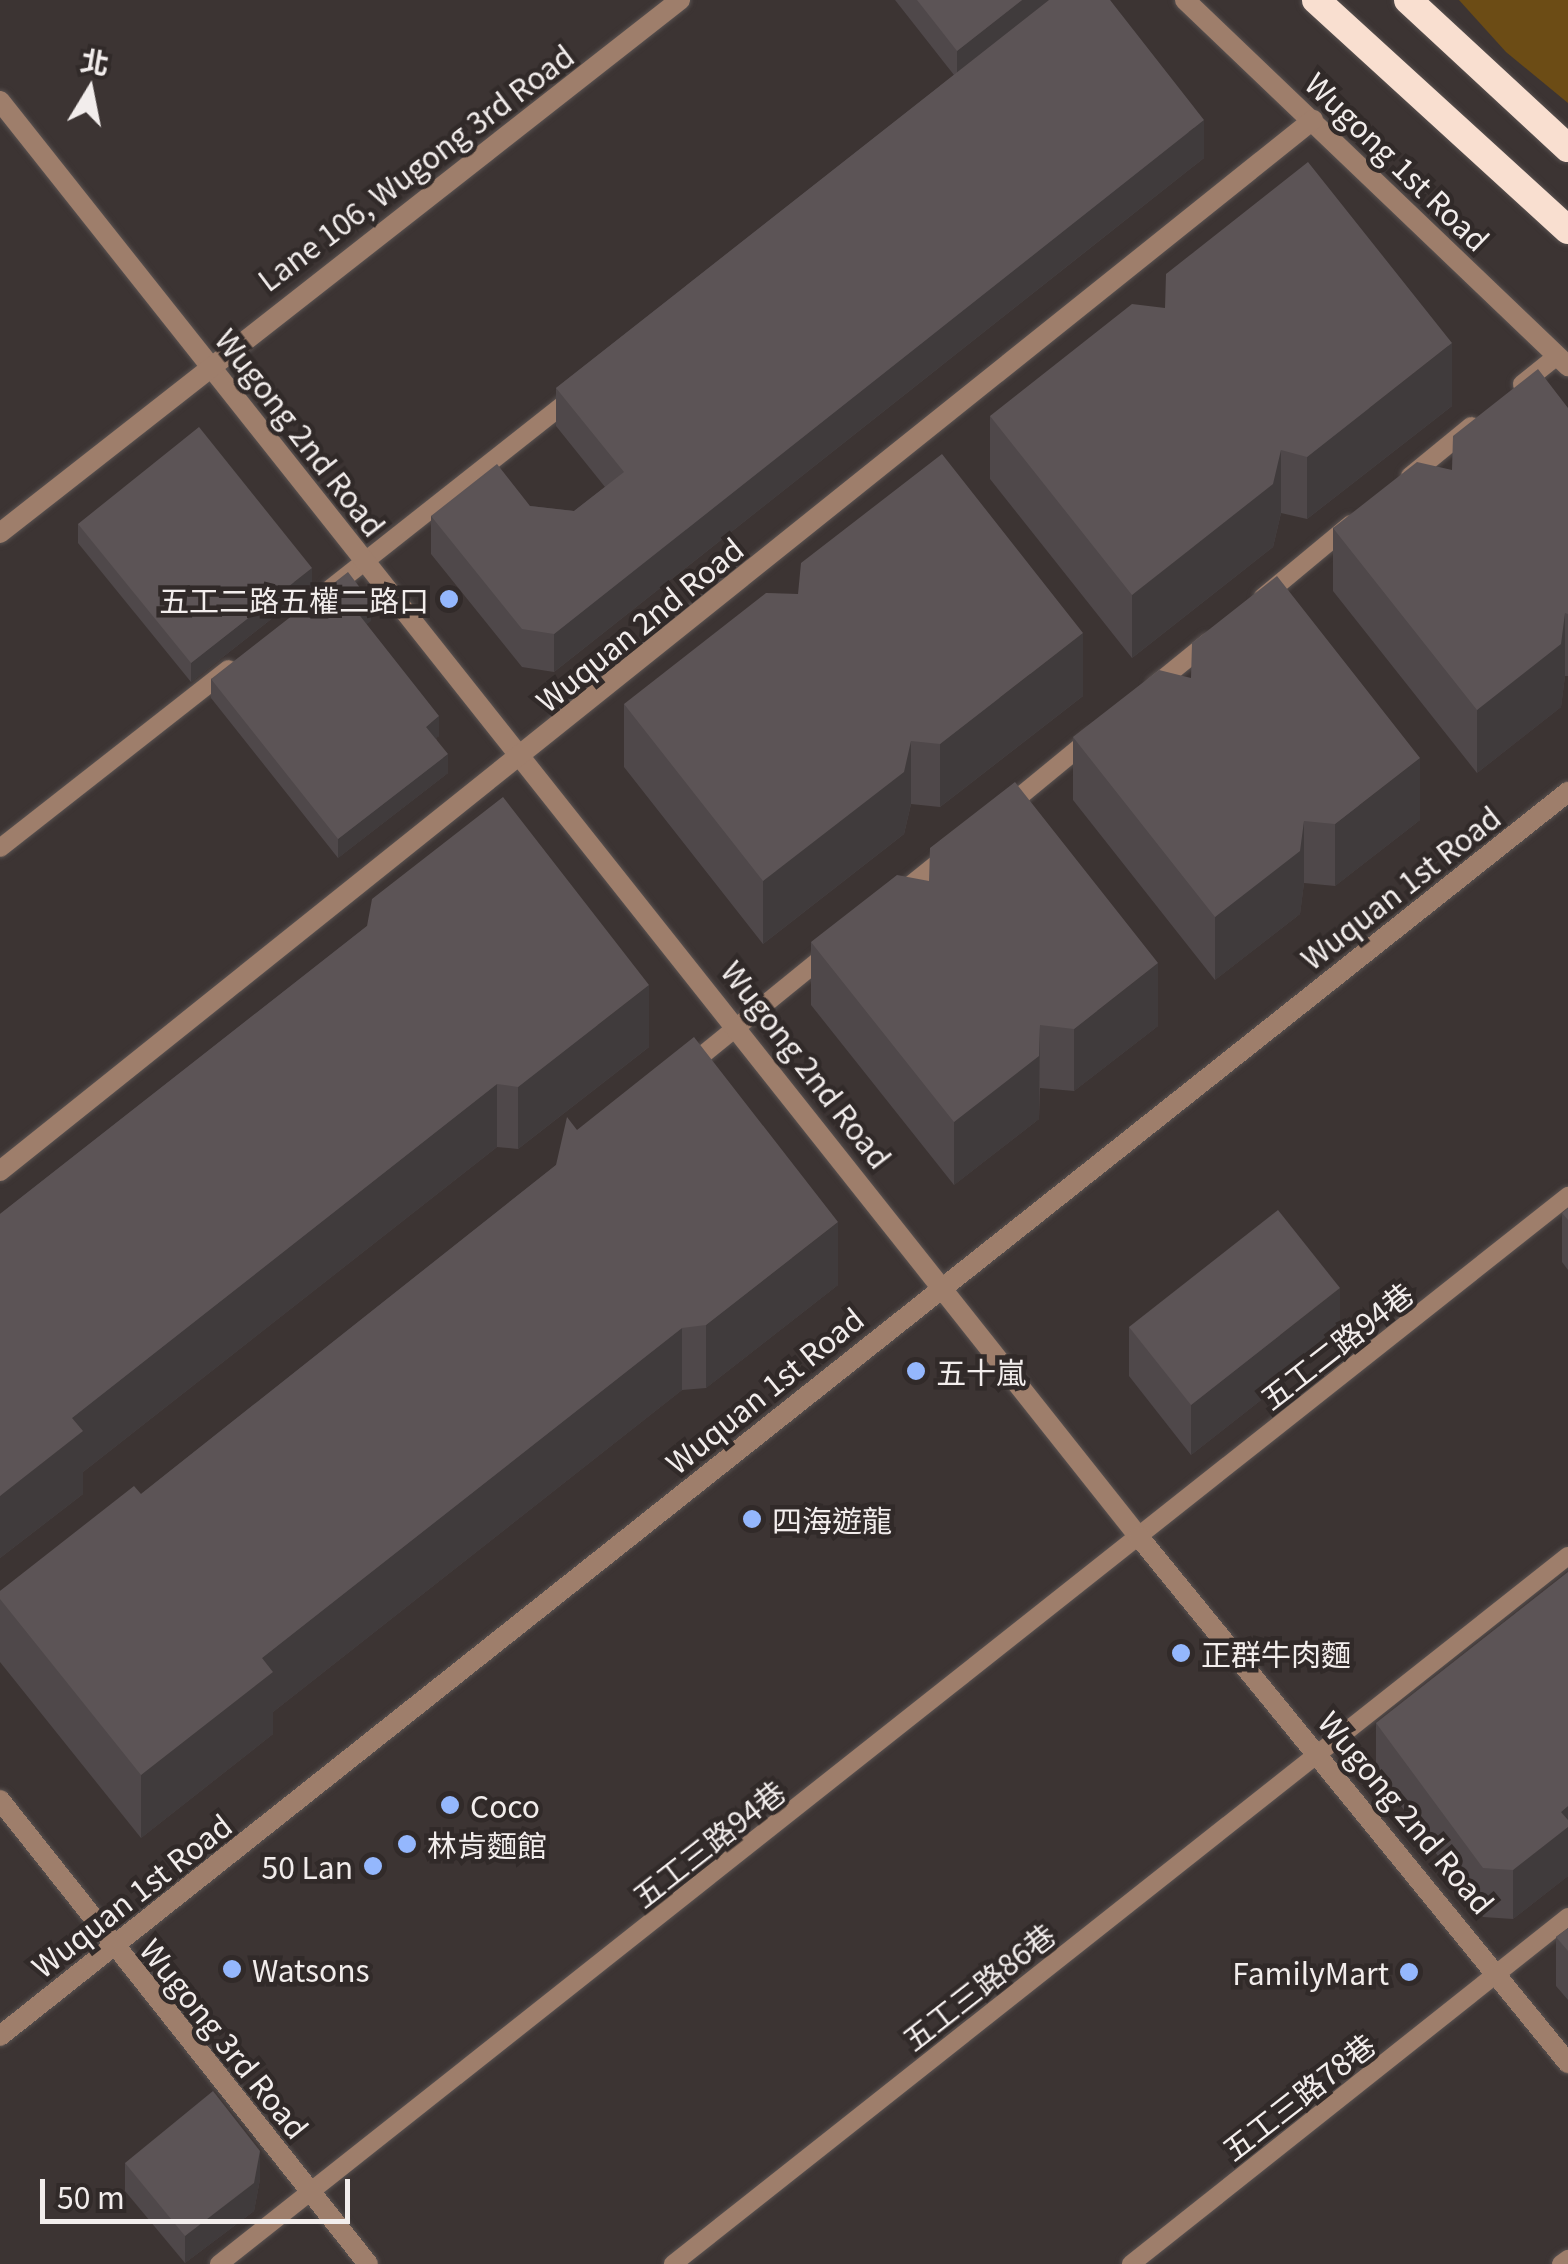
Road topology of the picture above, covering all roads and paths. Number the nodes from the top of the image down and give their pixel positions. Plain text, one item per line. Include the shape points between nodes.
1 (680, 0) edge
2 (1185, 0) edge
3 (1316, 0) edge
4 (1408, 0) edge
5 (0, 101) edge
6 (1313, 120) junction
7 (1568, 148) edge
8 (1568, 230) edge
9 (1562, 361) edge
10 (208, 363) junction
11 (598, 378) edge
12 (1510, 394) edge
13 (1495, 407) edge
14 (1387, 495) edge
15 (1372, 508) edge
16 (0, 533) edge
17 (365, 561) junction
18 (320, 597) edge
19 (1249, 608) edge
20 (1233, 621) edge
21 (244, 656) edge
22 (1141, 696) edge
23 (1110, 722) edge
24 (522, 758) junction
25 (1568, 792) edge
26 (987, 822) edge
27 (0, 848) edge
28 (956, 848) edge
29 (879, 911) edge
30 (848, 936) edge
31 (741, 1024) junction
32 (679, 1074) edge
33 (0, 1171) edge
34 (1568, 1196) edge
35 (942, 1286) junction
36 (1139, 1537) junction
37 (1568, 1556) edge
38 (1318, 1752) junction
39 (0, 1800) edge
40 (1568, 1916) edge
41 (115, 1948) junction
42 (1499, 1971) junction
43 (0, 2036) edge
44 (1568, 2063) edge
45 (310, 2192) junction
46 (1568, 2259) edge
47 (219, 2264) edge
48 (368, 2264) edge
49 (673, 2264) edge
50 (1131, 2264) edge
51 (1561, 2264) edge

1 - 10 street, Lane 106, Wugong 3rd Road
2 - 6 street, Wugong 1st Road
3 - 8 highway
4 - 7 highway
5 - 10 street, Wugong 2nd Road
6 - 9 street, Wugong 1st Road
6 - 24 street, Wuquan 2nd Road
9 - 12 lane
10 - 16 street, Lane 106, Wugong 3rd Road
10 - 17 street, Wugong 2nd Road
11 - 17 lane
13 - 14 lane
15 - 19 lane
17 - 18 lane
17 - 24 street, Wugong 2nd Road
20 - 22 lane
21 - 27 lane
23 - 26 lane
24 - 31 street, Wugong 2nd Road
24 - 33 street, Wuquan 2nd Road
25 - 35 street, Wuquan 1st Road
28 - 29 lane
30 - 31 lane
31 - 32 lane
31 - 35 street, Wugong 2nd Road
34 - 36 lane, 五工二路94巷
35 - 36 street, Wugong 2nd Road
35 - 41 street, Wuquan 1st Road
36 - 38 street, Wugong 2nd Road
36 - 45 lane, 五工三路94巷
37 - 38 lane, 五工三路86巷
38 - 42 street, Wugong 2nd Road
38 - 49 lane, 五工三路86巷
39 - 41 street, Wugong 3rd Road
40 - 42 lane, 五工三路78巷
41 - 43 street, Wuquan 1st Road
41 - 45 street, Wugong 3rd Road
42 - 44 street, Wugong 2nd Road
42 - 50 lane, 五工三路78巷
45 - 47 lane, 五工三路94巷
45 - 48 street, Wugong 3rd Road
46 - 51 lane

